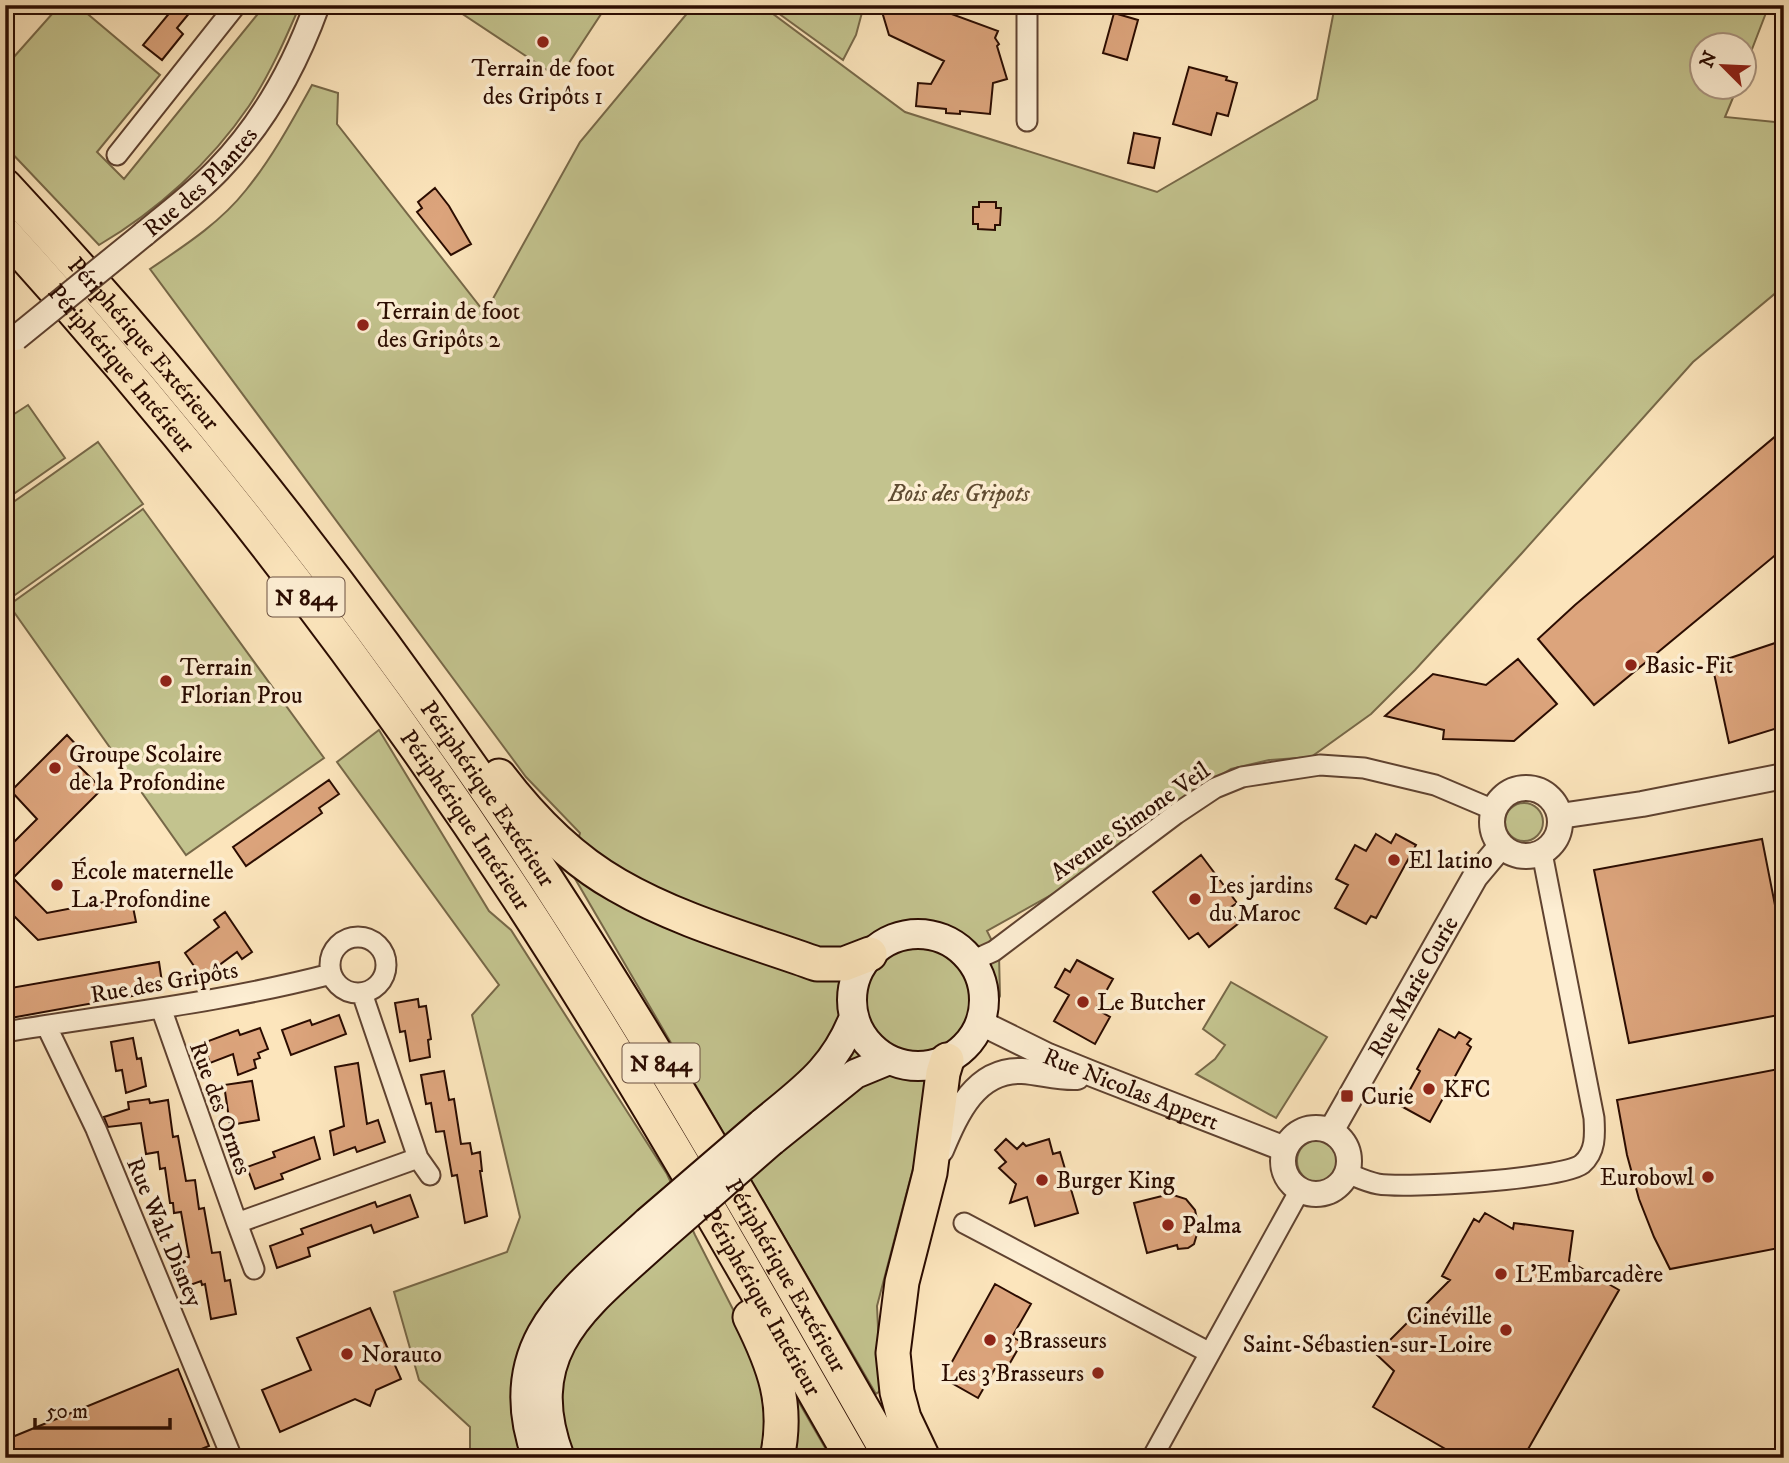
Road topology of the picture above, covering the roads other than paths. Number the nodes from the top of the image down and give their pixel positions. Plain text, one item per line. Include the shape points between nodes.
1 (236, 5) edge
2 (317, 5) edge
3 (1027, 5) edge
4 (1027, 121) dead end
5 (117, 155) dead end
6 (5, 186) edge
7 (5, 234) edge
8 (11, 342) edge
9 (410, 681) junction
10 (1784, 776) edge
11 (1494, 810) junction
12 (1560, 816) junction
13 (1501, 846) junction
14 (1542, 853) junction
15 (870, 954) junction
16 (972, 961) junction
17 (331, 974) junction
18 (362, 993) junction
19 (161, 1008) junction
20 (854, 1017) junction
21 (981, 1023) junction
22 (47, 1027) junction
23 (5, 1032) edge
24 (889, 1059) junction
25 (947, 1060) junction
26 (1095, 1075) junction
27 (767, 1132) junction
28 (1331, 1132) junction
29 (1285, 1149) junction
30 (418, 1158) junction
31 (930, 1173) junction
32 (1347, 1173) junction
33 (430, 1175) dead end
34 (1300, 1190) junction
35 (237, 1223) junction
36 (964, 1223) dead end
37 (653, 1231) junction
38 (738, 1258) junction
39 (254, 1269) dead end
40 (1210, 1353) junction
41 (232, 1458) edge
42 (537, 1458) edge
43 (560, 1458) edge
44 (777, 1458) edge
45 (852, 1458) edge
46 (891, 1458) edge
47 (923, 1458) edge
48 (1152, 1458) edge

1 - 5 street
2 - 8 street, Rue des Plantes, bridge via 283,82 247,136 200,188
3 - 4 street
6 - 9 highway, Périphérique Extérieur / N 844 via 242,460
7 - 38 highway, Périphérique Intérieur / N 844 via 217,482 403,729 574,985
9 - 15 highway via 436,692 541,825 614,884 663,909 817,964 844,964
9 - 46 highway, Périphérique Extérieur / N 844 via 492,798 644,1035
10 - 12 street
11 - 12 street via 1506,794 1528,788 1549,796
11 - 13 street via 1492,825
11 - 16 street, Avenue Simone Veil via 1435,785 1364,768 1320,765 1242,776 1176,814 994,951
12 - 14 street via 1557,837
13 - 14 street via 1521,856
13 - 28 street, Rue Marie Curie via 1475,877
14 - 32 street via 1594,1118 1595,1140 1587,1158 1575,1168 1555,1173 1478,1182 1380,1184
15 - 16 main road via 891,939 916,933 954,943
15 - 20 main road via 856,977
16 - 21 main road via 985,997
17 - 18 street via 349,992
17 - 18 street via 334,949 343,940 364,936 379,944 386,957 386,974 375,988
17 - 19 street, Rue des Gripôts
18 - 30 street
19 - 22 street, Rue des Gripôts
19 - 35 street, Rue des Ormes
20 - 24 main road via 867,1042
20 - 27 main road via 837,1053
21 - 25 main road via 967,1044
21 - 26 street, Rue Nicolas Appert
22 - 23 street, Rue des Gripôts
22 - 41 street, Rue Walt Disney via 91,1117
24 - 25 main road via 918,1066
24 - 27 main road via 855,1074
25 - 31 highway
26 - 29 street, Rue Nicolas Appert
26 - 31 street via 1073,1078 1018,1070 979,1086 964,1102
27 - 37 main road, bridge
28 - 29 street via 1302,1131
28 - 32 street via 1347,1149
29 - 34 street via 1285,1174
30 - 33 street
30 - 35 street
31 - 47 highway via 902,1282 893,1353 904,1418
32 - 34 street via 1329,1192
34 - 40 street
35 - 39 street, Rue des Ormes
36 - 40 street
37 - 42 main road via 578,1285 540,1335 529,1365 524,1401
37 - 43 main road via 575,1320 555,1356 546,1398 550,1431
38 - 44 highway via 736,1286 775,1374 781,1401
38 - 45 highway, Périphérique Intérieur / N 844
40 - 48 street

